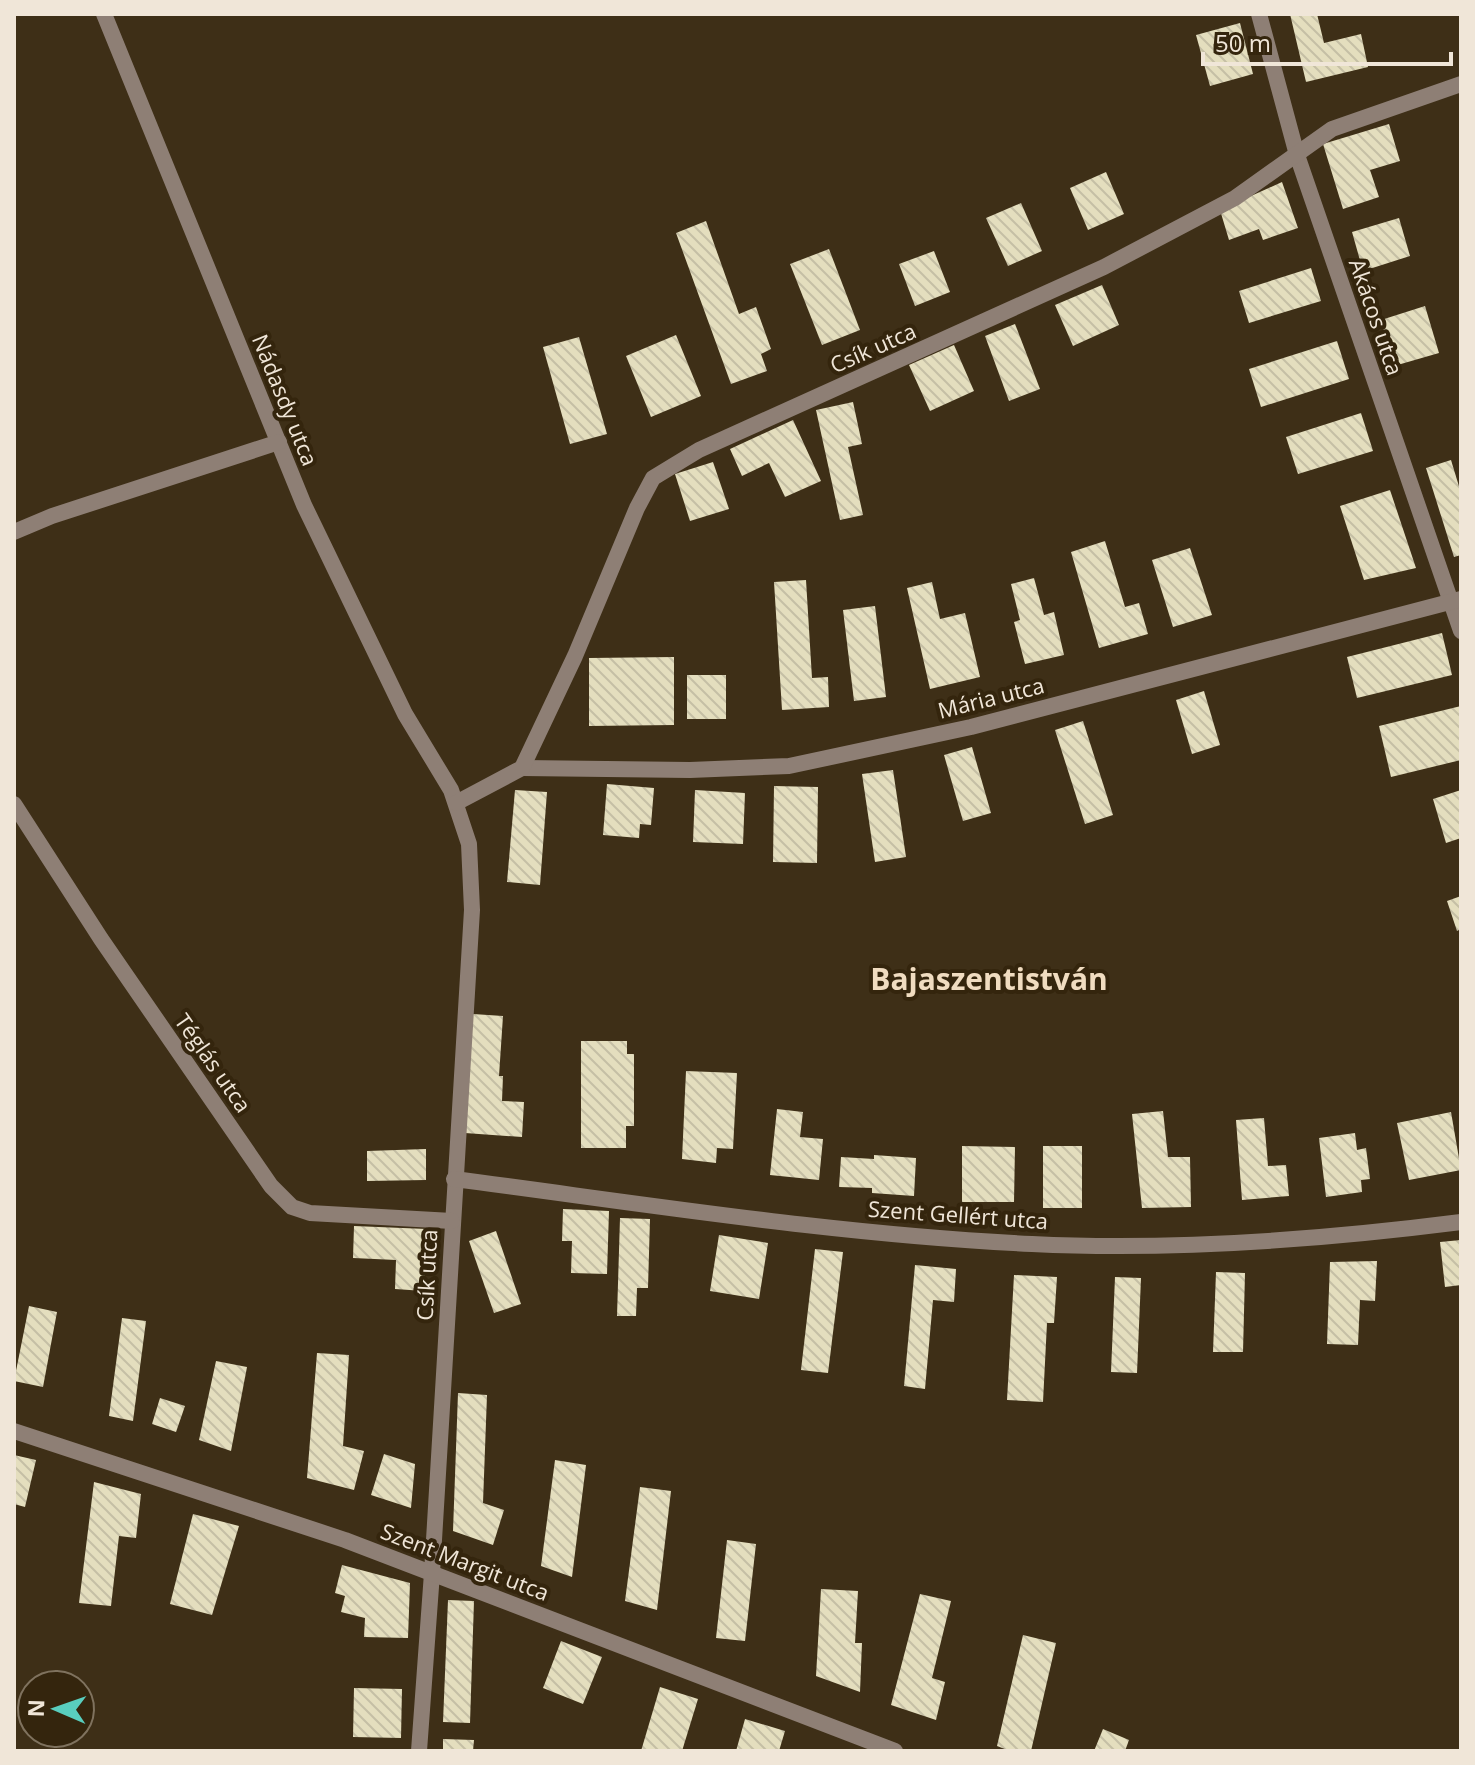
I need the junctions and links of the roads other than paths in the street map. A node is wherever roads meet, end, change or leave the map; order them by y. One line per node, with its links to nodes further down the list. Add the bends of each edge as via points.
1 (104, 14): 5 (street, Nádasdy utca)
2 (1259, 14): 4 (street, Akácos utca)
3 (1461, 84): 4 (street, Csík utca, via 1332,129)
4 (1297, 155): 7 (street, Akácos utca); 9 (street, Csík utca, via 1235,198 1104,267 699,450 653,478)
5 (279, 442): 6 (street); 10 (street, Nádasdy utca, via 405,714)
6 (14, 532)
7 (1456, 601): 8 (street, Akácos utca); 9 (street, Mária utca, via 971,727 789,766)
8 (1461, 631)
9 (522, 768): 10 (street)
10 (454, 797): 12 (street, Csík utca, via 469,844 472,910)
11 (14, 804): 13 (street, Téglás utca, via 271,1186 292,1207 310,1213)
12 (454, 1179): 13 (street, Csík utca); 14 (street, Szent Gellért utca, via 852,1230 1033,1244 1199,1244)
13 (452, 1221): 16 (street, Csík utca)
14 (1461, 1222)
15 (14, 1431): 16 (street, Szent Margit utca)
16 (432, 1573): 17 (street, Csík utca); 18 (street, Szent Margit utca)
17 (419, 1751)
18 (895, 1751)

